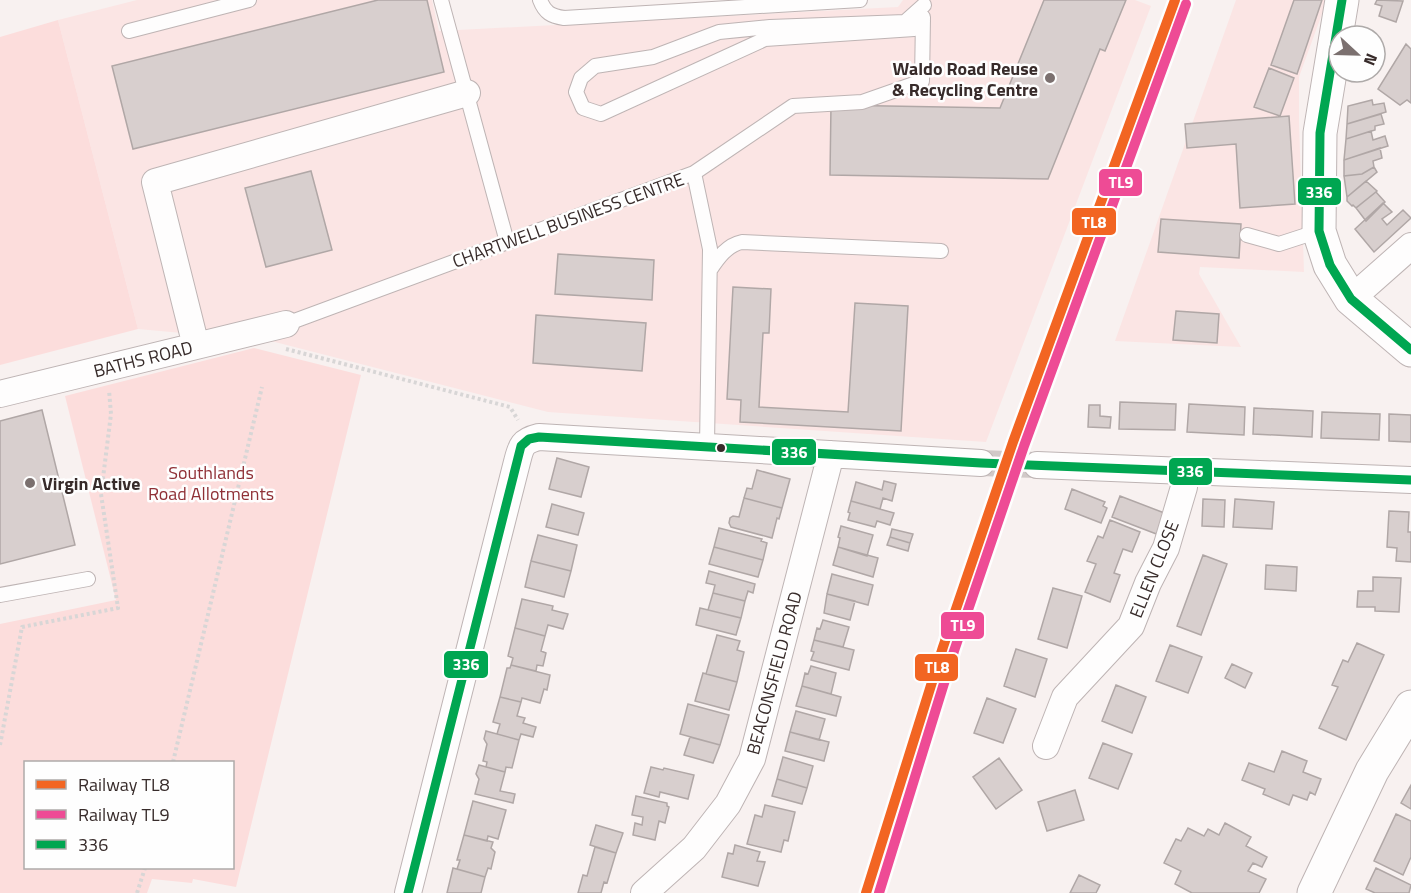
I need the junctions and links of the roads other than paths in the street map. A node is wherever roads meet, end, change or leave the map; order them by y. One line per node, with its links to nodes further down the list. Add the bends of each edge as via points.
1 (249, 0): 8 (lane)
2 (441, 0): 9 (lane)
3 (540, 0): 4 (lane, via 549,14 564,18)
4 (860, 0)
5 (1342, 0): 11 (main road, via 1320,133)
6 (924, 3): 7 (lane); 7 (lane, via 905,22 719,32 653,57 595,66 581,78 576,92 583,108 601,114 765,39 914,29)
7 (923, 21): 10 (lane, via 922,81 862,102 793,106)
8 (129, 31)
9 (467, 93): 13 (lane); 19 (street, via 155,182)
10 (694, 173): 13 (lane, CHARTWELL BUSINESS CENTRE); 16 (lane, CHARTWELL BUSINESS CENTRE, via 710,249)
11 (1319, 231): 12 (lane, via 1279,244); 17 (main road, via 1330,265)
12 (1247, 235)
13 (507, 242): 18 (lane, CHARTWELL BUSINESS CENTRE)
14 (1411, 246): 17 (street)
15 (941, 251): 16 (lane, via 742,242 733,244)
16 (710, 271): 22 (lane, CHARTWELL BUSINESS CENTRE)
17 (1351, 299): 20 (main road)
18 (283, 336): 19 (street, BATHS ROAD)
19 (196, 346): 21 (street, BATHS ROAD)
20 (1411, 350)
21 (0, 394)
22 (707, 446): 23 (street); 32 (street, via 539,437 521,446)
23 (831, 454): 24 (street); 33 (street, BEACONSFIELD ROAD, via 752,759 728,804 694,848)
24 (981, 463)
25 (1037, 465): 26 (street)
26 (1185, 472): 27 (street); 31 (street, ELLEN CLOSE, via 1166,548 1131,626 1065,697)
27 (1411, 480)
28 (88, 579): 29 (lane)
29 (0, 595)
30 (1411, 707): 34 (main road, via 1372,771)
31 (1046, 746)
32 (408, 893)
33 (644, 893)
34 (1314, 893)

